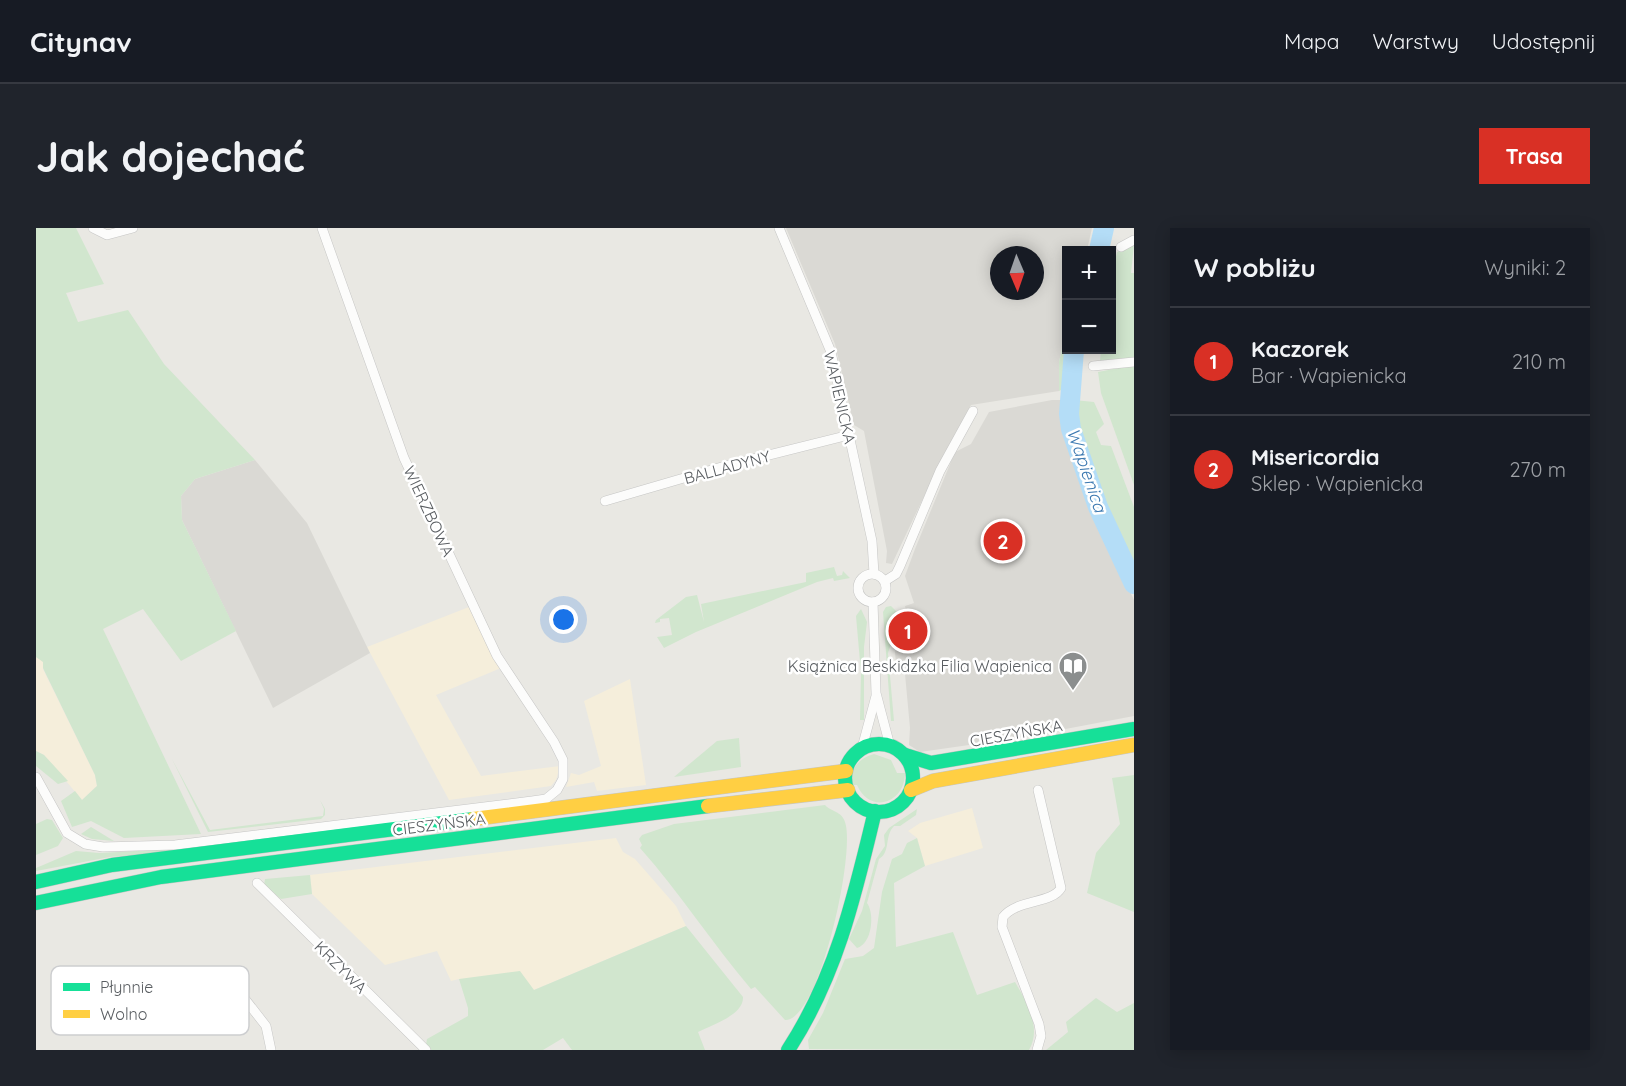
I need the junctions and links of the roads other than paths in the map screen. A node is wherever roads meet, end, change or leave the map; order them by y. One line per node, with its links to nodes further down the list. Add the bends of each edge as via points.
1 (93, 228): 2 (street, via 107,235)
2 (133, 228)
3 (322, 228): 22 (street, WIERZBOWA, via 404,458 497,656 558,751 565,770 563,779 546,799 175,845 103,847 85,844 67,833)
4 (779, 228): 10 (street, WAPIENICKA, via 825,332)
5 (1134, 240): 6 (street)
6 (1121, 247)
7 (1134, 362): 8 (street)
8 (1093, 366)
9 (973, 411): 13 (street, via 940,471 896,574)
10 (849, 435): 11 (street, BALLADYNY); 12 (street, WAPIENICKA, via 872,541)
11 (605, 501)
12 (874, 574): 13 (street); 14 (street, via 861,579 857,589 863,600)
13 (885, 581): 14 (street, via 885,595)
14 (873, 602): 15 (street)
15 (876, 693): 18 (street); 19 (street)
16 (1134, 729): 20 (main road, CIESZYŃSKA, via 930,763)
17 (1134, 745): 24 (main road, CIESZYŃSKA, via 933,781)
18 (890, 746): 19 (main road); 20 (main road)
19 (862, 748): 21 (main road)
20 (905, 755): 24 (main road, via 913,772)
21 (846, 771): 23 (main road); 27 (main road, CIESZYŃSKA, via 112,866)
22 (37, 778)
23 (848, 790): 26 (main road, via 863,808); 29 (main road, CIESZYŃSKA, via 171,876)
24 (911, 790): 26 (main road, via 892,809)
25 (1038, 790): 34 (street, via 1061,888 1051,896 1016,906 1003,917 1002,927 1039,1024)
26 (875, 811): 31 (main road, via 829,974)
27 (36, 882)
28 (257, 883): 33 (street, KRZYWA)
29 (36, 903)
30 (249, 1004): 32 (street, via 266,1026)
31 (792, 1048)
32 (271, 1050)
33 (426, 1050)
34 (1037, 1050)

